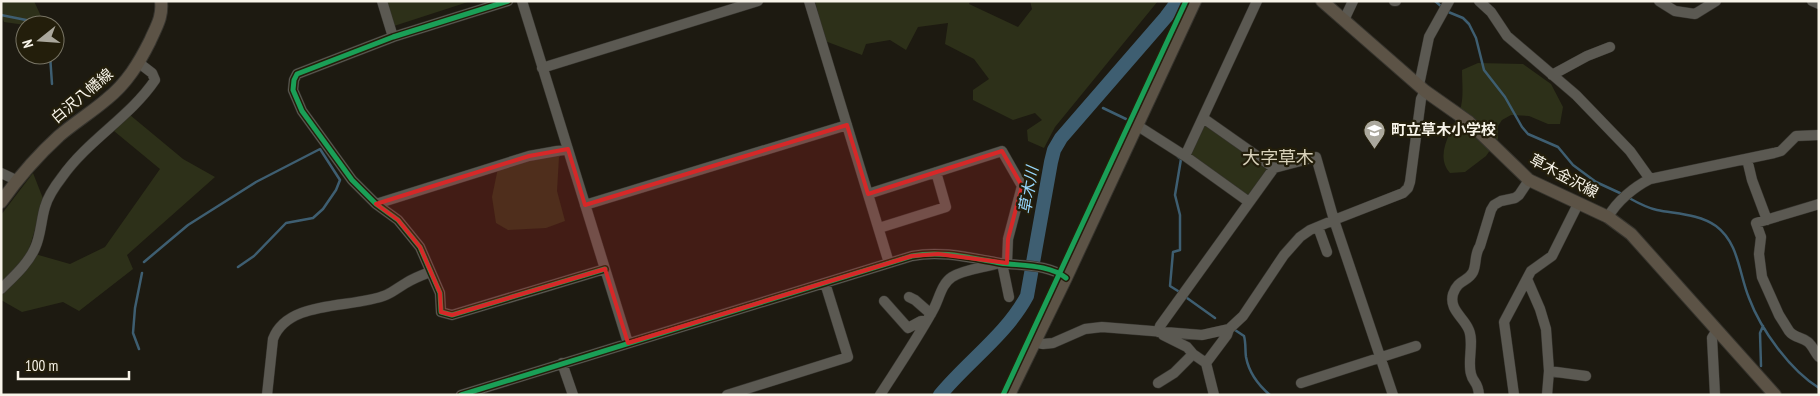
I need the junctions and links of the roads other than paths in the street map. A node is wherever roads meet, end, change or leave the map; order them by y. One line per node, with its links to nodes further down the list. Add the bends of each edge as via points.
1 (160, 1): 20 (main road, 白沢八幡線, via 160,19)
2 (382, 1): 18 (street)
3 (508, 1): 18 (street)
4 (522, 1): 21 (street)
5 (758, 1): 21 (street)
6 (809, 1): 25 (street)
7 (1195, 1): 26 (main road)
8 (1257, 1): 24 (street)
9 (1322, 1): 17 (main road, 草木金沢線)
10 (1353, 1): 17 (street)
11 (1479, 1): 22 (street, via 1507,36)
12 (1659, 1): 13 (street, via 1675,11 1695,14)
13 (1716, 1)
14 (1812, 1): 15 (street)
15 (1819, 4)
16 (1447, 7): 23 (street, via 1429,37)
17 (1344, 20): 23 (main road, 草木金沢線)
18 (393, 37): 40 (street, via 297,74 294,80 293,90 302,110 352,180)
19 (1610, 47): 22 (street)
20 (139, 63): 35 (main road, 白沢八幡線, via 108,98 60,136); 57 (street, via 152,73 155,80 63,175 45,205 34,249)
21 (542, 68): 28 (street)
22 (1552, 75): 34 (street, via 1624,144)
23 (1422, 88): 36 (main road, 草木金沢線, via 1469,122); 45 (street, via 1408,188 1398,196)
24 (1203, 118): 29 (street); 31 (street)
25 (847, 125): 37 (street); 43 (street)
26 (1138, 126): 29 (street); 54 (main road)
27 (1819, 134): 30 (street, via 1796,136 1781,151)
28 (568, 149): 40 (street, via 529,156); 43 (street)
29 (1185, 156): 39 (street)
30 (1747, 159): 34 (street); 46 (street)
31 (1274, 168): 39 (street); 45 (street, via 1316,157)
32 (936, 172): 37 (street); 48 (street, via 946,207); 51 (street, via 1002,151 1022,186)
33 (1, 173): 35 (street)
34 (1650, 179): 44 (street, via 1625,197)
35 (16, 180): 38 (main road, 白沢八幡線)
36 (1529, 180): 41 (main road, 草木金沢線); 85 (street, via 1515,198 1501,201 1491,210 1474,270 1458,284 1453,297 1452,304 1469,330 1471,375 1479,385)
37 (868, 194): 48 (street)
38 (1, 202)
39 (1249, 202): 64 (street, via 1160,326)
40 (376, 204): 53 (street, via 398,220 414,239)
41 (1578, 204): 44 (main road, 草木金沢線); 55 (street, via 1552,256 1531,271)
42 (1819, 204): 46 (street)
43 (584, 205): 52 (street)
44 (1608, 217): 63 (main road, 草木金沢線, via 1631,234)
45 (1334, 220): 47 (street); 70 (street)
46 (1767, 220): 69 (street, via 1756,223 1761,237 1762,278 1789,331 1806,340)
47 (1318, 227): 49 (street); 62 (street, via 1310,230 1284,255 1243,316)
48 (879, 228): 50 (street)
49 (1326, 252)
50 (889, 263): 51 (street, via 926,253); 56 (street)
51 (1003, 263): 54 (street, via 1043,268); 59 (street); 61 (street, via 950,278)
52 (605, 269): 53 (street, via 452,315 441,312 440,293); 66 (street)
53 (430, 272): 77 (street, via 387,295 288,318 276,330 273,339)
54 (1066, 278): 65 (main road)
55 (1527, 279): 73 (street, via 1546,329); 86 (street, via 1504,322)
56 (825, 283): 66 (street); 80 (street, via 848,357)
57 (1, 289)
58 (909, 297): 61 (street)
59 (1009, 297)
60 (884, 301): 61 (street, via 908,328)
61 (928, 317): 81 (street)
62 (1229, 329): 64 (street, via 1202,334); 72 (street)
63 (1717, 330): 88 (street, via 1712,338); 89 (main road, 草木金沢線)
64 (1160, 332): 65 (street, via 1102,327 1053,343); 68 (street, via 1183,344)
65 (1034, 342): 82 (main road)
66 (628, 344): 71 (street)
67 (1416, 346): 70 (street)
68 (1193, 354): 72 (street); 75 (street, via 1174,373)
69 (1819, 357)
70 (1381, 359): 76 (street); 84 (street)
71 (562, 363): 78 (street); 79 (street)
72 (1206, 363): 83 (street)
73 (1549, 371): 74 (street); 87 (street)
74 (1586, 376)
75 (1158, 383)
76 (1301, 383)
77 (267, 395)
78 (461, 395)
79 (573, 395)
80 (727, 395)
81 (880, 395)
82 (1009, 395)
83 (1214, 395)
84 (1393, 395)
85 (1479, 395)
86 (1514, 395)
87 (1546, 395)
88 (1715, 395)
89 (1775, 395)

